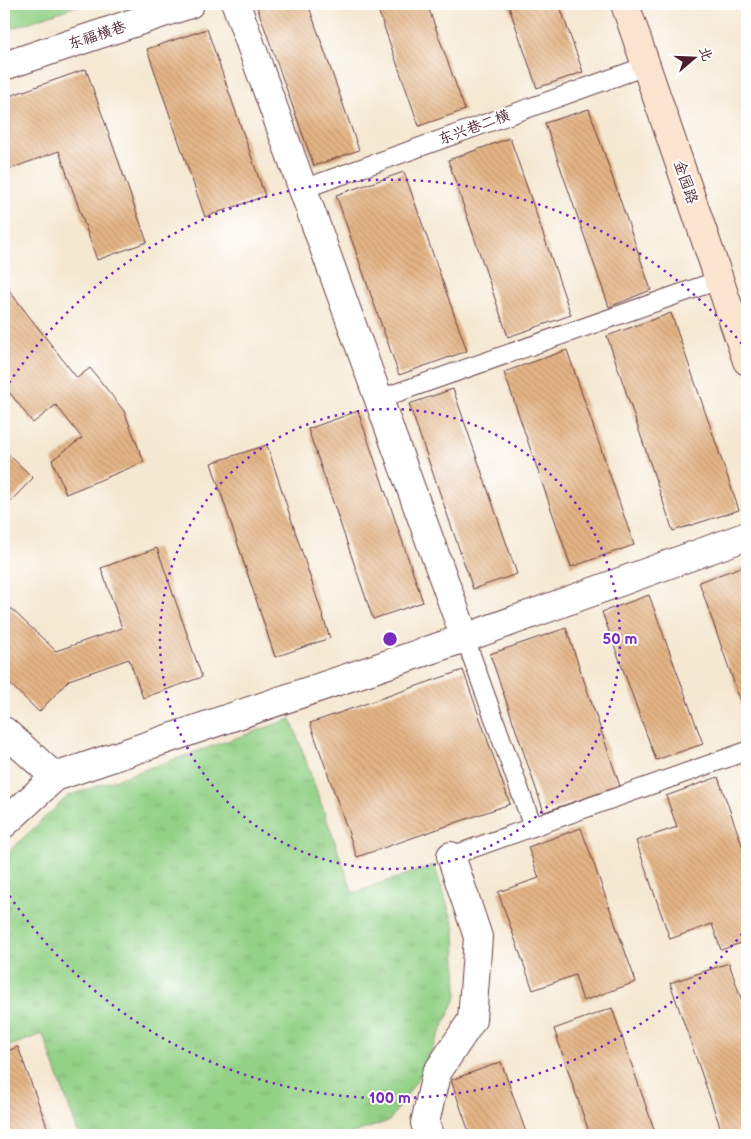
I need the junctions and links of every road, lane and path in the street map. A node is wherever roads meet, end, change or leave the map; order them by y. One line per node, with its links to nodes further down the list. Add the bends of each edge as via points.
1 (190, 4): 4 (street, 东福横巷)
2 (236, 4): 6 (street)
3 (625, 4): 5 (street, 金园路)
4 (4, 66)
5 (646, 66): 6 (lane, 东兴巷二横); 7 (street, 金园路)
6 (303, 188): 9 (street)
7 (719, 280): 8 (street, 金园路); 9 (lane)
8 (747, 361)
9 (379, 399): 11 (street)
10 (747, 536): 11 (street)
11 (465, 638): 14 (street); 16 (lane)
12 (4, 731): 14 (street)
13 (747, 751): 16 (lane)
14 (55, 777): 15 (street)
15 (4, 824)
16 (532, 827): 17 (lane)
17 (451, 856): 18 (street, via 478,937 472,1020 436,1074 425,1123)
18 (429, 1135)

